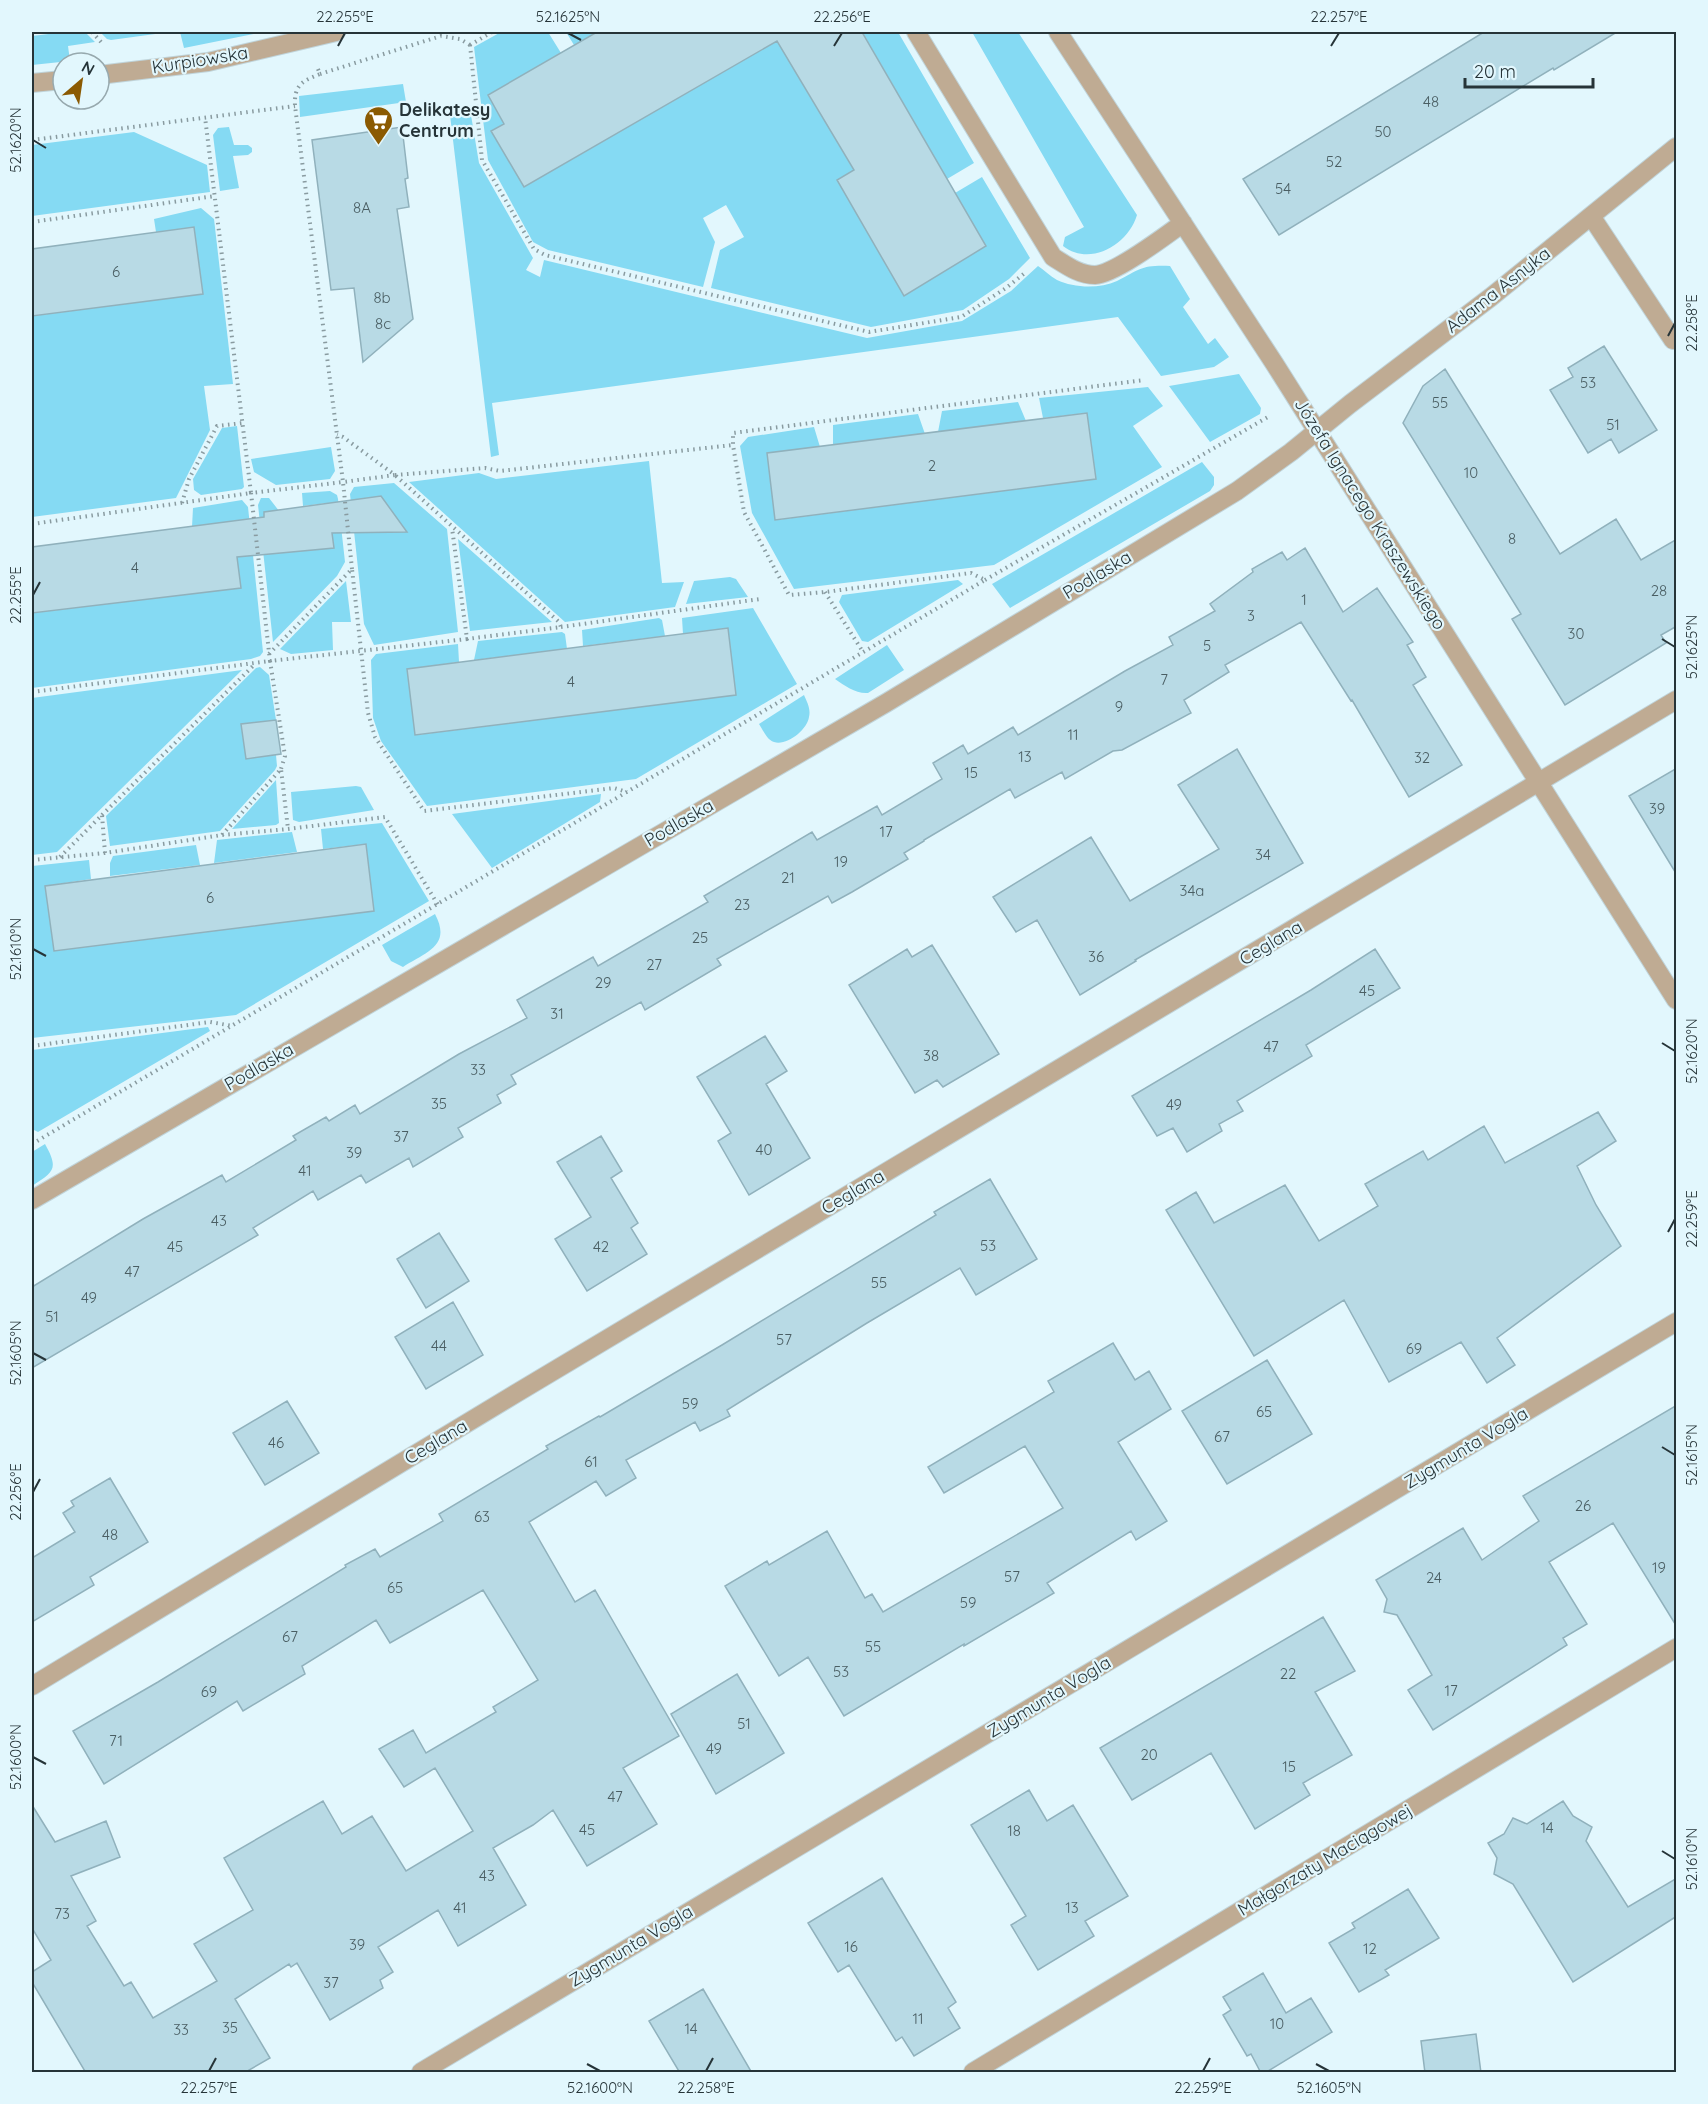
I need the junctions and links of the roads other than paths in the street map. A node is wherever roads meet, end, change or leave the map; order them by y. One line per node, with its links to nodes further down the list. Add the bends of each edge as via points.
1 (336, 32): 4 (street, Kurpiowska, via 207,62)
2 (916, 32): 9 (street, via 1053,257 1075,271 1096,275 1110,271)
3 (1058, 32): 9 (street, Józefa Ignacego Kraszewskiego)
4 (111, 74)
5 (51, 81): 6 (street)
6 (32, 83)
7 (1677, 147): 8 (street, Adama Asnyka)
8 (1591, 216): 10 (street); 11 (street, Adama Asnyka)
9 (1183, 223): 11 (street, Józefa Ignacego Kraszewskiego)
10 (1673, 340)
11 (1317, 430): 13 (street, Józefa Ignacego Kraszewskiego); 15 (street, Podlaska, via 1237,491 886,703)
12 (1677, 700): 13 (street, Ceglana)
13 (1541, 782): 14 (street, Józefa Ignacego Kraszewskiego); 18 (street, Ceglana)
14 (1677, 1000)
15 (32, 1200)
16 (1677, 1322): 19 (street, Zygmunta Vogla)
17 (1677, 1648): 20 (street, Małgorzaty Maciągowej)
18 (32, 1686)
19 (421, 2073)
20 (973, 2073)

